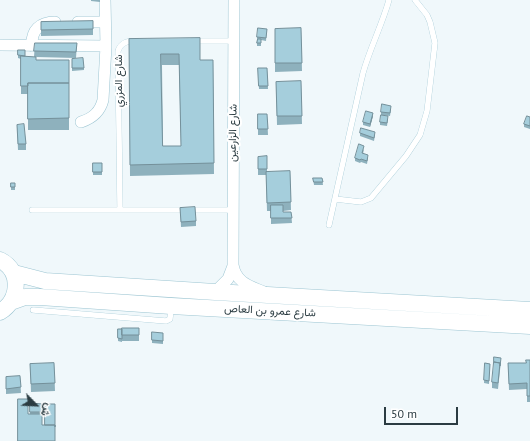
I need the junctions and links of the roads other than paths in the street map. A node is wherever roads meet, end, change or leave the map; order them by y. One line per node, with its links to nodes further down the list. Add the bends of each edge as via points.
1 (105, 0): 5 (street)
2 (234, 0): 8 (street, شارع الزارعين)
3 (389, 0): 13 (lane, via 366,61)
4 (415, 0): 13 (lane, via 427,15 435,43 427,111 420,136 371,198 355,202)
5 (105, 22): 10 (street, via 45,23 32,34); 11 (street)
6 (139, 41): 15 (lane, شارع المزري, via 126,42 118,51)
7 (187, 41): 8 (lane)
8 (235, 41): 16 (street, شارع الزارعين)
9 (0, 45): 10 (street)
10 (32, 46): 11 (street)
11 (106, 46): 12 (street, via 101,108 89,119)
12 (81, 122)
13 (335, 199): 17 (lane)
14 (32, 210): 15 (lane)
15 (120, 210): 16 (lane)
16 (232, 210): 19 (street, شارع الزارعين)
17 (329, 225)
18 (5, 263): 20 (main road, شارع عمرو بن العاص, via 44,281); 23 (main road, via 16,288)
19 (233, 265): 20 (street, شارع الزارعين, via 228,279); 21 (street, شارع الزارعين, via 240,280)
20 (214, 292): 21 (main road, شارع عمرو بن العاص)
21 (270, 294): 25 (main road, شارع عمرو بن العاص)
22 (172, 306): 23 (main road, شارع عمرو بن العاص, via 40,296 25,297); 24 (lane, via 170,319 166,321); 26 (main road, شارع عمرو بن العاص)
23 (3, 309)
24 (33, 310)
25 (530, 310)
26 (530, 326)

